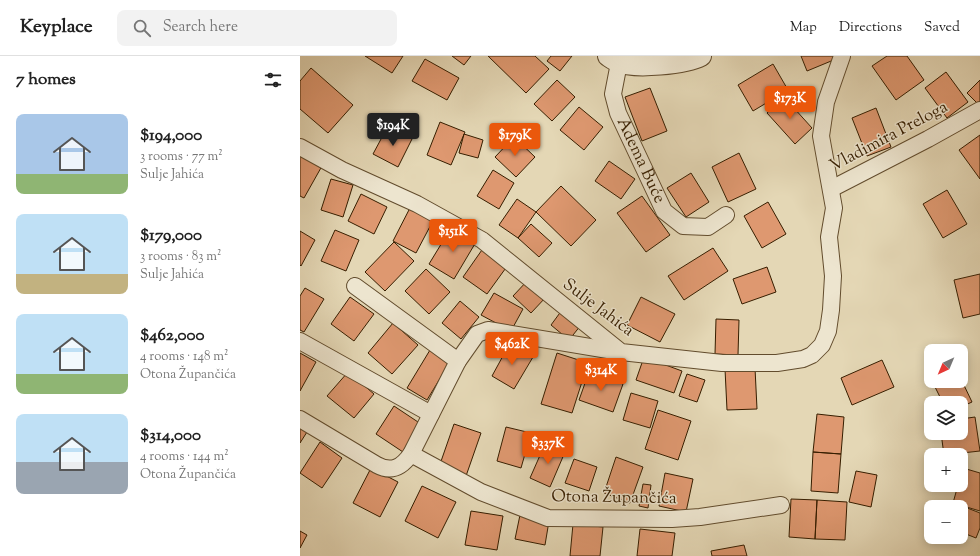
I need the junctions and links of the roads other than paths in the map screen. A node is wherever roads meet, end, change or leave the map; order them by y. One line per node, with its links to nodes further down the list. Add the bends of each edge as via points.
1 (701, 56): 3 (street, Adema Buće, via 693,60 652,65)
2 (842, 56): 6 (street, Vladimira Preloga, via 826,102 821,136 822,152)
3 (614, 60): 7 (street, Adema Buće, via 613,94 618,113 664,211 683,226 708,227)
4 (980, 110): 6 (street, Vladimira Preloga)
5 (300, 147): 10 (street, Sulje Jahića, via 342,170 417,204 482,240)
6 (832, 189): 10 (street, Sulje Jahića, via 834,208 829,237 833,276 831,310 828,331 822,345 812,356 777,363 722,363)
7 (726, 215)
8 (355, 286): 11 (street)
9 (300, 342): 12 (street)
10 (621, 352): 11 (street, via 488,330 477,334)
11 (458, 360): 12 (street)
12 (431, 414): 14 (street)
13 (300, 419): 14 (street, via 384,469 392,470 400,466)
14 (411, 454): 15 (street, Otona Župančića, via 480,492 548,518 672,519)
15 (781, 505)

